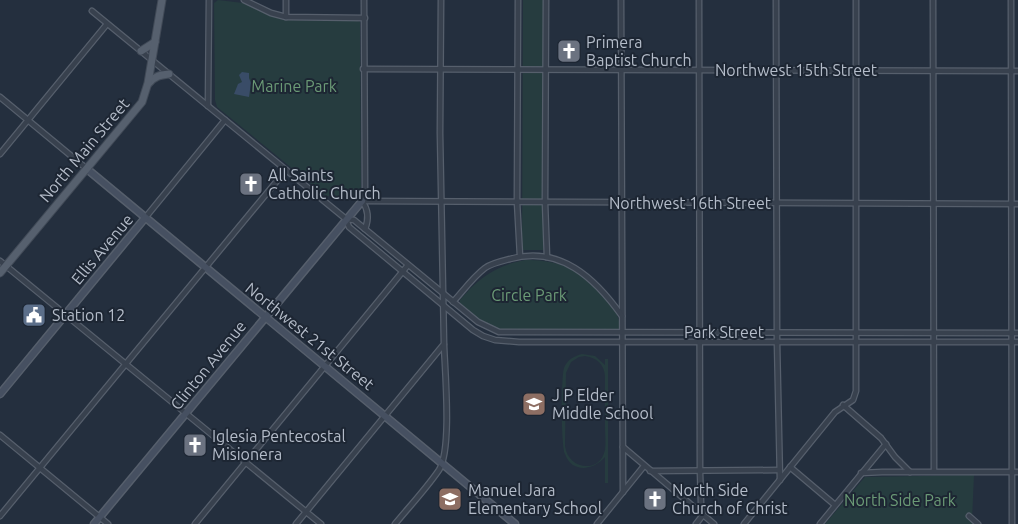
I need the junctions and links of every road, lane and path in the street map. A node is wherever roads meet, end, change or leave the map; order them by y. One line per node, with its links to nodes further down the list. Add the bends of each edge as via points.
1 (162, 0): 21 (main road, North Main Street)
2 (209, 0): 38 (street)
3 (244, 0): 18 (street)
4 (286, 0): 18 (street)
5 (364, 0): 19 (street)
6 (441, 0): 25 (street)
7 (518, 0): 26 (street)
8 (546, 0): 27 (street)
9 (621, 0): 28 (street)
10 (699, 0): 29 (street)
11 (776, 0): 30 (street)
12 (856, 0): 31 (street)
13 (933, 0): 32 (street)
14 (1011, 0): 16 (street)
15 (92, 11): 20 (street)
16 (1011, 12): 17 (street); 33 (street)
17 (1018, 12)
18 (286, 17): 19 (street)
19 (365, 18): 24 (street)
20 (107, 24): 22 (street); 40 (street)
21 (155, 42): 22 (main road); 23 (main road, North Main Street)
22 (141, 51): 23 (street)
23 (153, 61): 35 (street); 36 (main road, North Main Street)
24 (364, 69): 25 (street, Northwest 15th Street); 44 (street)
25 (440, 69): 26 (street, Northwest 15th Street); 45 (street)
26 (518, 70): 27 (street, Northwest 15th Street); 46 (street)
27 (546, 70): 28 (street, Northwest 15th Street); 47 (street)
28 (621, 70): 29 (street, Northwest 15th Street); 48 (street)
29 (699, 70): 30 (street, Northwest 15th Street); 50 (street)
30 (776, 70): 31 (street, Northwest 15th Street); 49 (street)
31 (855, 70): 32 (street, Northwest 15th Street); 51 (street)
32 (933, 70): 33 (street, Northwest 15th Street); 52 (street)
33 (1011, 70): 34 (street, Northwest 15th Street); 53 (street)
34 (1018, 70)
35 (169, 74): 36 (main road, via 161,74); 38 (street)
36 (148, 83): 42 (main road, North Main Street, via 142,102)
37 (0, 97): 40 (street)
38 (208, 106): 39 (street)
39 (226, 120): 43 (street); 55 (street, Ellis Avenue)
40 (28, 121): 41 (street); 42 (street)
41 (0, 154)
42 (87, 169): 55 (street, Northwest 21st Street); 60 (main road, North Main Street)
43 (286, 170): 56 (street); 62 (street)
44 (362, 200): 45 (street, Northwest 16th Street); 56 (street, Clinton Avenue); 57 (street, via 367,209)
45 (442, 202): 46 (street, Northwest 16th Street); 65 (street)
46 (517, 202): 47 (street, Northwest 16th Street); 58 (street)
47 (545, 202): 48 (street, Northwest 16th Street); 59 (street)
48 (623, 203): 50 (street, Northwest 16th Street); 69 (street)
49 (777, 203): 50 (street, Northwest 16th Street); 51 (street, Northwest 16th Street); 72 (street)
50 (699, 204): 71 (street)
51 (856, 204): 52 (street, Northwest 16th Street); 73 (street)
52 (933, 204): 53 (street, Northwest 16th Street); 74 (street)
53 (1011, 204): 54 (street, Northwest 16th Street); 76 (street)
54 (1018, 204)
55 (146, 218): 62 (street, Northwest 21st Street); 68 (street, Ellis Avenue)
56 (346, 219): 57 (street, Park Street, via 354,220); 63 (street, Park Street, via 349,227); 70 (street, Clinton Avenue)
57 (365, 229): 61 (street, Park Street)
58 (520, 256): 59 (street); 66 (street, via 486,268)
59 (547, 257): 69 (street, via 565,263 591,279)
60 (3, 263): 64 (main road, North Main Street); 68 (street)
61 (408, 265): 63 (street); 65 (street, Park Street)
62 (205, 268): 70 (street, Northwest 21st Street); 86 (street)
63 (403, 272): 67 (street, Park Street); 87 (street)
64 (0, 273)
65 (443, 293): 66 (street, Park Street); 67 (street)
66 (453, 302): 75 (street, Park Street, via 478,322 499,332)
67 (444, 306): 78 (street, Park Street, via 474,330 495,340); 85 (street)
68 (66, 314): 86 (street); 88 (street, Ellis Avenue)
69 (623, 316): 75 (street)
70 (265, 317): 87 (street, Northwest 21st Street); 90 (street, Clinton Avenue)
71 (700, 331): 72 (street, Park Street); 75 (street, Park Street); 79 (street)
72 (777, 332): 73 (street, Park Street); 80 (street)
73 (856, 332): 74 (street, Park Street); 81 (street)
74 (933, 332): 76 (street, Park Street); 82 (street)
75 (623, 333): 78 (street)
76 (1012, 333): 77 (street, Park Street); 83 (street)
77 (1018, 333)
78 (623, 342): 79 (street, Park Street); 94 (street)
79 (700, 342): 80 (street, Park Street); 103 (street)
80 (777, 342): 81 (street, Park Street); 100 (street)
81 (856, 342): 82 (street, Park Street); 89 (street, via 856,391 853,400)
82 (933, 342): 83 (street, Park Street); 101 (street)
83 (1012, 342): 84 (street, Park Street); 105 (street)
84 (1018, 342)
85 (444, 344): 91 (street); 96 (street, via 446,448)
86 (127, 364): 90 (street); 98 (street)
87 (325, 366): 91 (street, Northwest 21st Street); 95 (street)
88 (0, 394)
89 (843, 405): 93 (street); 99 (street)
90 (186, 414): 95 (street); 115 (street, Clinton Avenue)
91 (385, 416): 96 (street, Northwest 21st Street); 111 (street)
92 (0, 435): 98 (street)
93 (886, 444): 104 (street); 107 (street)
94 (623, 447): 97 (street); 109 (street)
95 (246, 462): 111 (street); 118 (street)
96 (442, 464): 121 (street); 122 (street, Northwest 21st Street)
97 (644, 466): 102 (street); 109 (street)
98 (40, 468): 113 (street); 115 (street)
99 (790, 468): 108 (street); 110 (street)
100 (779, 470): 103 (street); 108 (street)
101 (934, 471): 104 (street); 105 (street)
102 (650, 472): 103 (street); 112 (street)
103 (700, 472): 112 (street)
104 (910, 472): 107 (street)
105 (1012, 472): 106 (street); 129 (street)
106 (1018, 472)
107 (861, 474): 110 (street)
108 (780, 480): 126 (street)
109 (623, 492): 123 (street)
110 (835, 505): 127 (street)
111 (306, 511): 119 (street); 120 (street)
112 (703, 515): 124 (street); 125 (street)
113 (0, 516)
114 (969, 516): 128 (street)
115 (100, 517): 116 (street, Clinton Avenue); 117 (street)
116 (94, 524)
117 (108, 524)
118 (195, 524)
119 (296, 524)
120 (322, 524)
121 (395, 524)
122 (515, 524)
123 (597, 524)
124 (696, 524)
125 (714, 524)
126 (744, 524)
127 (820, 524)
128 (978, 524)
129 (1012, 524)

